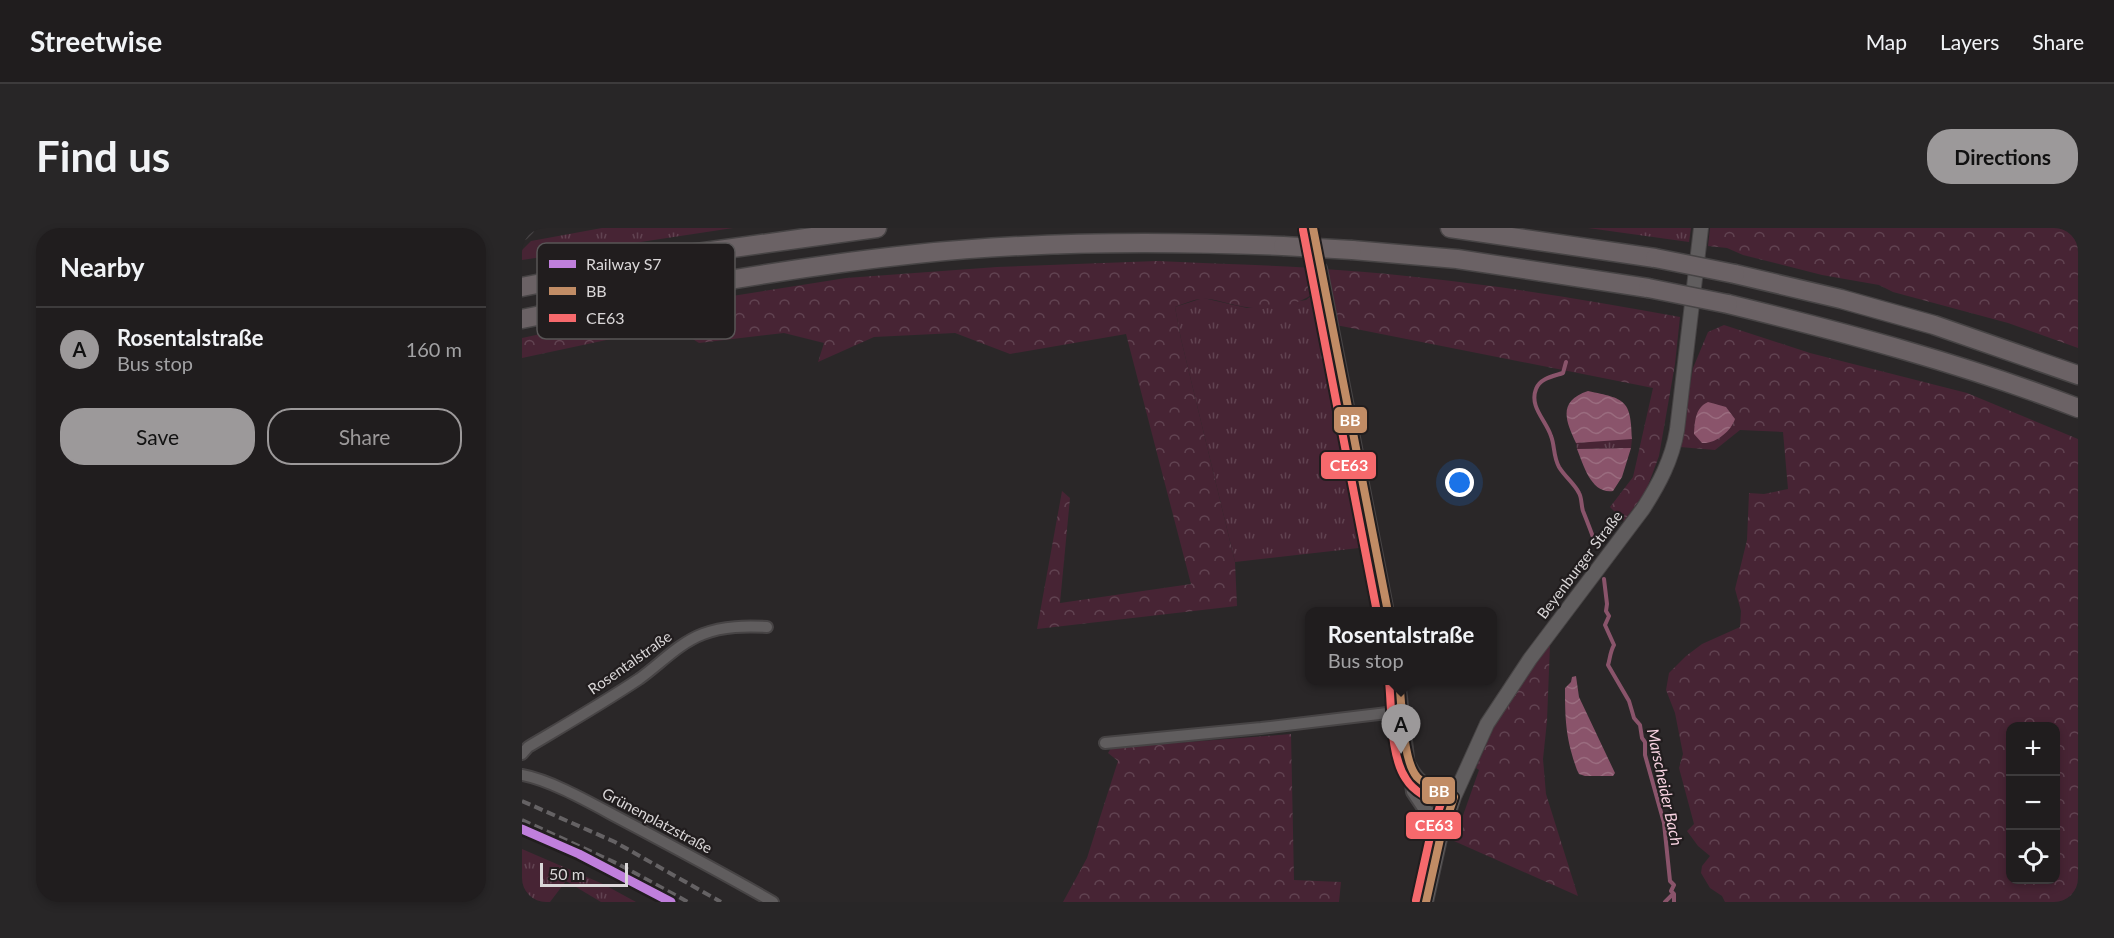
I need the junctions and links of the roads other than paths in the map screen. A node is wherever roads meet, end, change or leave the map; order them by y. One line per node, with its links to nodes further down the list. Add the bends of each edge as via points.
1 (528, 228): 5 (street)
2 (877, 228): 6 (highway)
3 (1450, 228): 13 (highway, bridge, via 1655,258 1735,274 1934,325)
4 (1701, 228): 23 (main road, Beyenburger Straße, via 1677,430 1664,474 1501,702)
5 (522, 234)
6 (735, 248)
7 (1321, 268): 15 (street)
8 (735, 278): 14 (highway, bridge, via 918,254 1112,243 1283,246 1457,259 1728,304 1924,355)
9 (537, 284): 10 (highway)
10 (522, 287)
11 (537, 316): 12 (highway, bridge)
12 (522, 319)
13 (2078, 375)
14 (2078, 408)
15 (1387, 607)
16 (767, 627): 20 (street, Rosentalstraße, via 739,626 704,634 686,643 615,695)
17 (1401, 685): 18 (street)
18 (1404, 711): 19 (street); 21 (street)
19 (1105, 743)
20 (522, 754)
21 (1408, 760): 23 (street, via 1414,775 1432,789); 24 (street, via 1416,801)
22 (522, 775): 25 (street, Grünenplatzstraße, via 587,801)
23 (1454, 798): 24 (main road, Beyenburger Straße)
24 (1446, 821): 26 (main road, Beyenburger Straße)
25 (773, 902)
26 (1426, 902)

